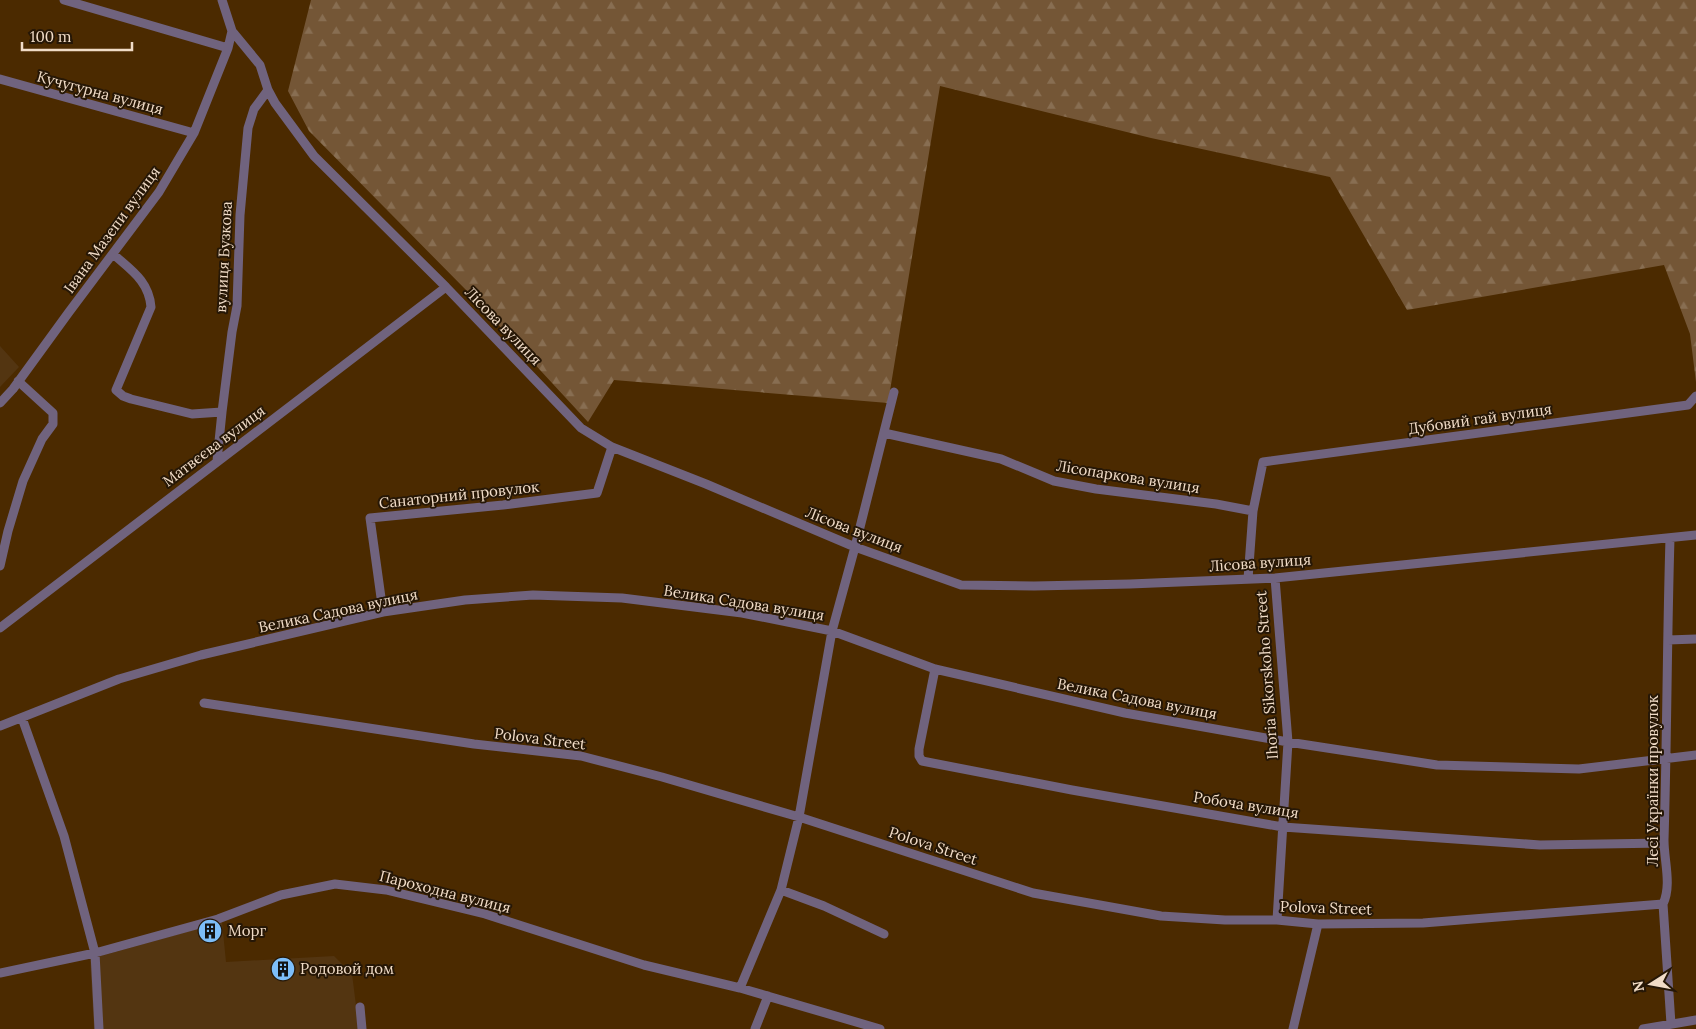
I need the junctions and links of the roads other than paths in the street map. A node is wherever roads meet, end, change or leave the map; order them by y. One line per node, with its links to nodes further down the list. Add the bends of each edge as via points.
1 (64, 0): 4 (street)
2 (222, 0): 3 (street, Лісова вулиця)
3 (232, 31): 4 (street, Івана Мазепи вулиця); 6 (street, Лісова вулиця, via 260,64)
4 (228, 48): 7 (street, Івана Мазепи вулиця)
5 (0, 79): 7 (street, Кучугурна вулиця)
6 (268, 90): 9 (street, Лісова вулиця, via 314,156); 14 (street, вулиця Бузкова, via 254,109 248,128 240,215 238,306)
7 (194, 133): 8 (street, Івана Мазепи вулиця, via 159,192)
8 (112, 254): 10 (street, Івана Мазепи вулиця); 14 (street, via 139,277 150,297 150,307 116,390 130,399 192,414)
9 (446, 287): 16 (street, Лісова вулиця, via 581,428); 17 (street, Матвєєва вулиця)
10 (18, 381): 13 (street, Івана Мазепи вулиця); 22 (street, via 53,413 53,424 42,439 23,482)
11 (894, 392): 15 (street)
12 (1696, 396): 18 (street, Дубовий гай вулиця, via 1688,405 1263,462)
13 (0, 403)
14 (222, 412): 17 (street, вулиця Бузкова)
15 (884, 433): 18 (street, Лісопаркова вулиця, via 1001,459 1054,481); 21 (street)
16 (612, 447): 21 (street, Лісова вулиця); 25 (street, Санаторний провулок, via 597,493 370,518)
17 (217, 461): 26 (street, Матвєєва вулиця)
18 (1253, 511): 24 (street)
19 (1696, 535): 20 (street, Лісова вулиця)
20 (1670, 538): 23 (street, Лісова вулиця); 29 (street, Лесі Українки провулок)
21 (855, 547): 24 (street, Лісова вулиця, via 961,585 1043,586); 27 (street)
22 (0, 566)
23 (1275, 578): 24 (street, Лісова вулиця); 34 (street, Ihoria Sikorskoho Street)
24 (1248, 579)
25 (383, 612): 27 (street, Велика Садова вулиця, via 465,600 533,595 622,598 742,613); 32 (street, Велика Садова вулиця, via 156,668 119,679)
26 (0, 628)
27 (832, 631): 30 (street, Велика Садова вулиця); 37 (street)
28 (1696, 638): 29 (street)
29 (1668, 640): 36 (street, Лесі Українки провулок)
30 (935, 669): 34 (street, Велика Садова вулиця, via 1125,713); 38 (street, Робоча вулиця, via 919,749 922,761)
31 (204, 703): 37 (street, Polova Street, via 474,744 582,756)
32 (22, 718): 33 (street, Велика Садова вулиця); 45 (street, via 64,836)
33 (0, 726)
34 (1288, 742): 36 (street, Велика Садова вулиця, via 1437,765 1579,769); 38 (street, Ihoria Sikorskoho Street)
35 (1696, 755): 36 (street, Велика Садова вулиця)
36 (1666, 759): 39 (street, Лесі Українки провулок)
37 (799, 817): 40 (street); 42 (street, Polova Street, via 1033,893 1161,916)
38 (1283, 827): 39 (street, Робоча вулиця, via 1540,845); 42 (street, Ihoria Sikorskoho Street)
39 (1664, 843): 41 (street, Лесі Українки провулок, via 1668,894)
40 (781, 890): 44 (street); 47 (street)
41 (1663, 904): 43 (street, Polova Street, via 1423,923); 51 (street, Лесі Українки провулок)
42 (1277, 920): 43 (street, Polova Street)
43 (1318, 924): 56 (street)
44 (884, 934)
45 (95, 953): 46 (street, Пароходна вулиця); 47 (street, Пароходна вулиця, via 218,919 281,895 335,884 386,890 485,914 644,965); 52 (street)
46 (0, 973)
47 (740, 988): 48 (street, Пароходна вулиця)
48 (768, 996): 54 (street); 55 (street, Пароходна вулиця)
49 (360, 1008): 53 (street)
50 (1696, 1020): 51 (street)
51 (1671, 1024): 57 (street)
52 (98, 1029)
53 (362, 1029)
54 (755, 1029)
55 (880, 1029)
56 (1293, 1029)
57 (1643, 1029)

